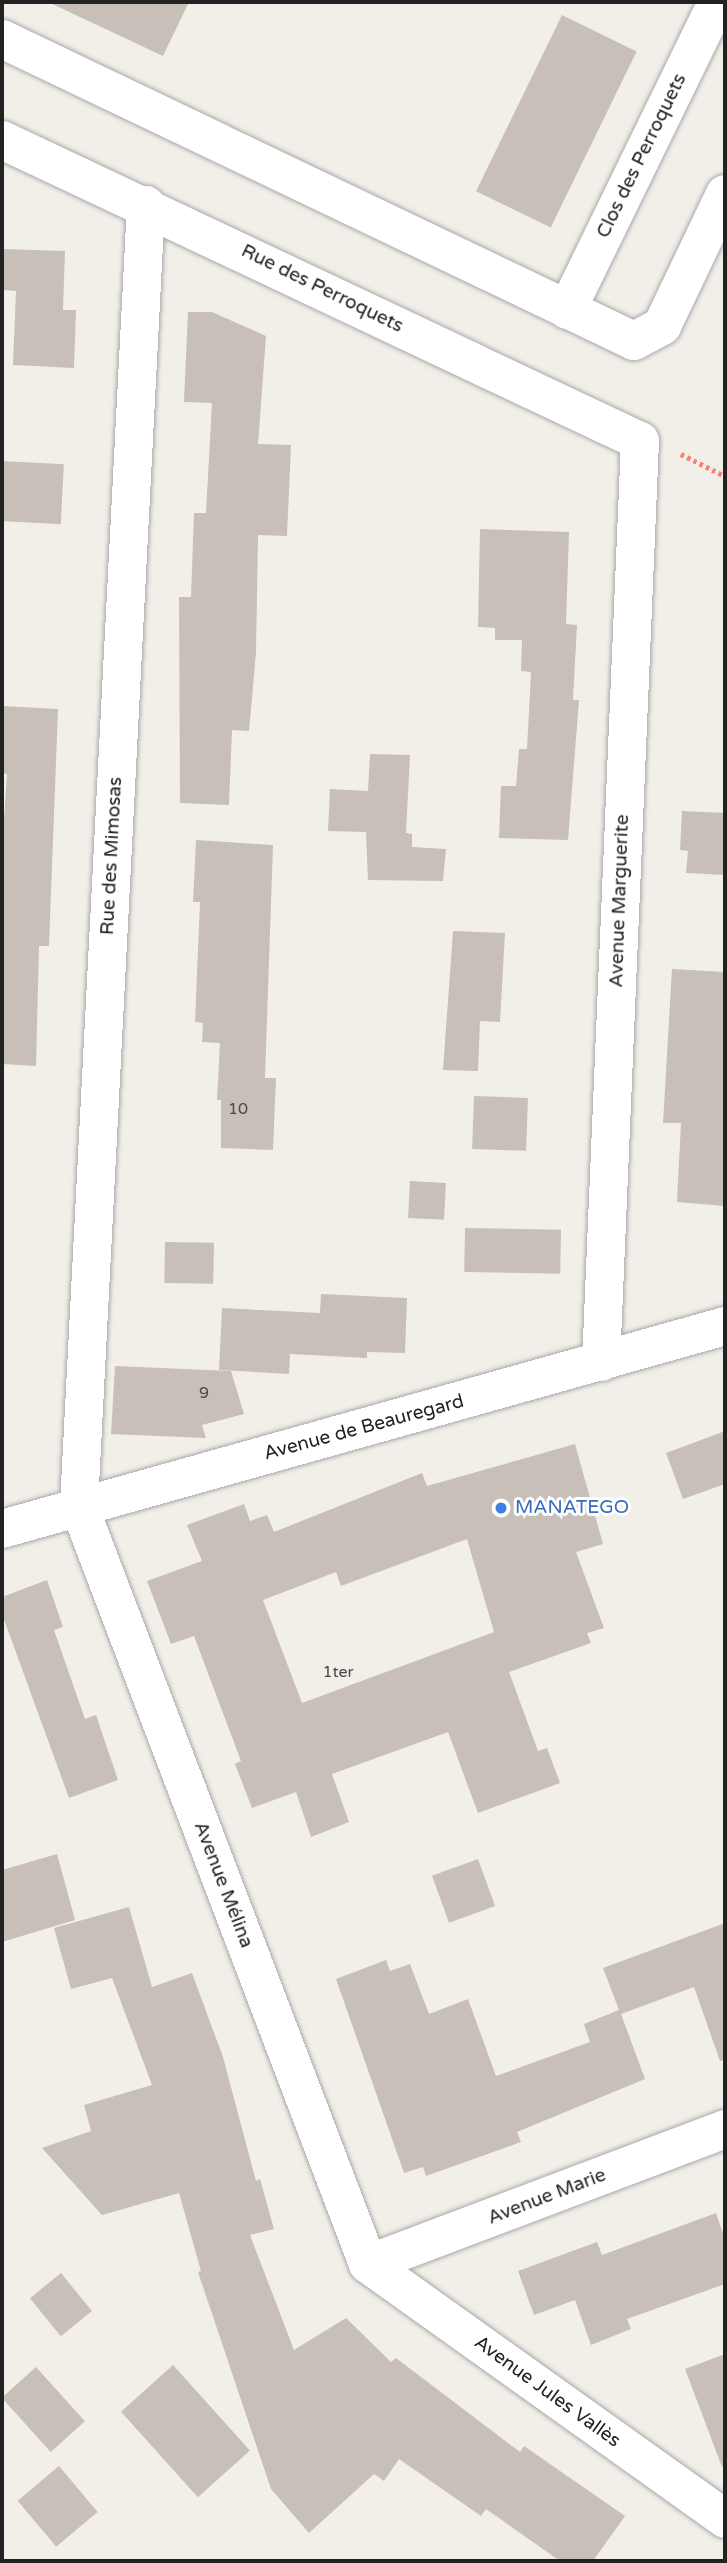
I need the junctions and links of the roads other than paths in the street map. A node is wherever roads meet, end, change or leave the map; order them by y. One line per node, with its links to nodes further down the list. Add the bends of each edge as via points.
1 (717, 2): 6 (street, Clos des Perroquets)
2 (2, 39): 6 (street)
3 (2, 140): 5 (street, Rue des Perroquets)
4 (725, 194): 6 (street, via 662,326 634,341)
5 (146, 205): 7 (street, Rue des Perroquets); 10 (street, Rue des Mimosas)
6 (567, 310)
7 (640, 441): 9 (street, Avenue Marguerite)
8 (725, 1326): 9 (street, Avenue de Beauregard)
9 (601, 1362): 10 (street, Avenue de Beauregard)
10 (79, 1506): 11 (street, Avenue de Beauregard); 13 (street, Avenue Mélina)
11 (2, 1529)
12 (725, 2129): 13 (street, Avenue Marie)
13 (368, 2264): 14 (street, Avenue Jules Vallès)
14 (725, 2519)

